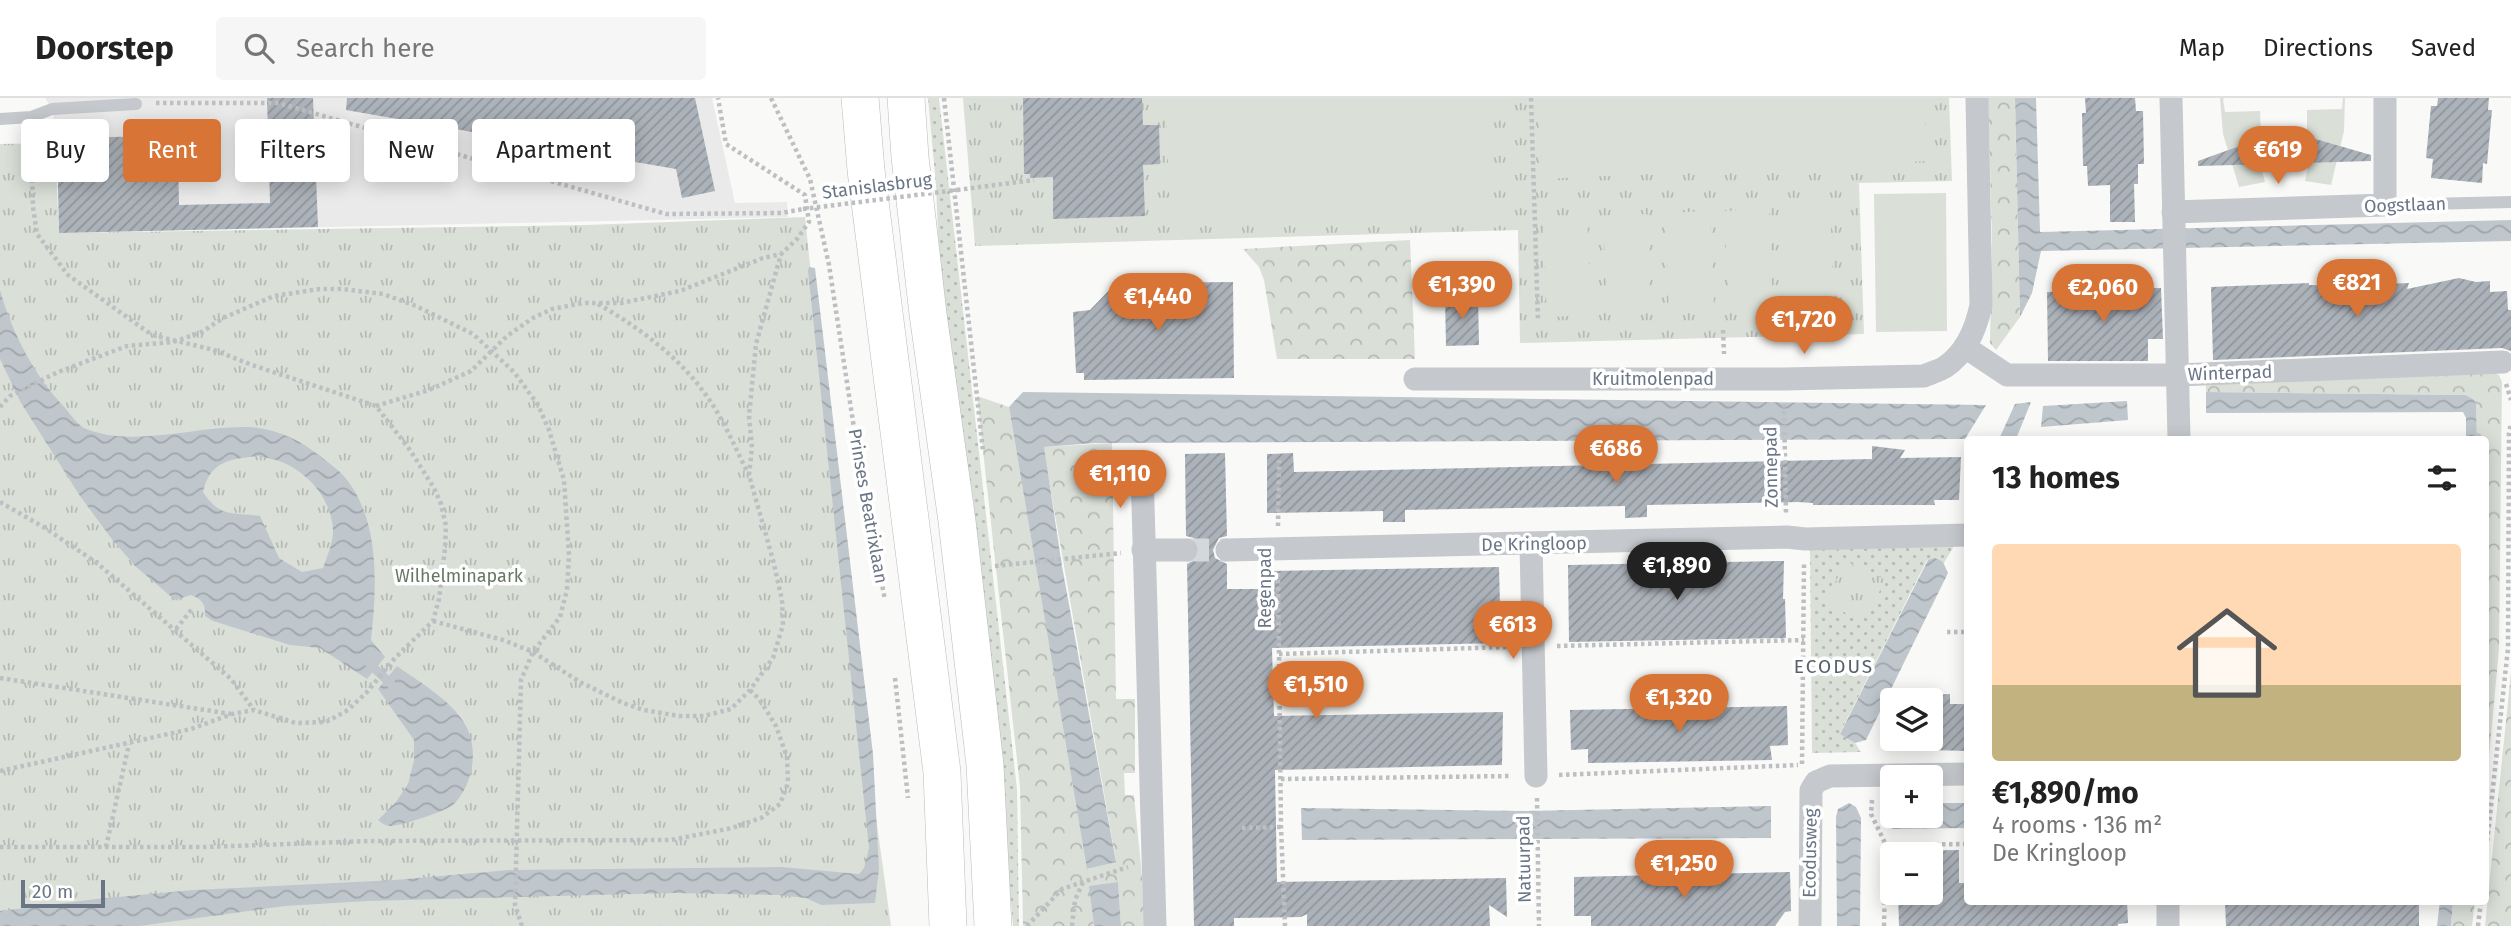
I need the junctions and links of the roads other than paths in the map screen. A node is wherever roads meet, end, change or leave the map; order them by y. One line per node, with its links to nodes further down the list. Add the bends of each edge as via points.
1 (833, 98): 9 (main road)
2 (860, 98): 9 (main road, Prinses Beatrixlaan)
3 (906, 98): 28 (main road, via 928,314 985,765)
4 (1977, 98): 13 (street, Kruitmolenpad, via 1981,306)
5 (2171, 98): 12 (street)
6 (2385, 98): 11 (street)
7 (136, 104): 8 (lane, via 52,108 31,117)
8 (0, 119)
9 (866, 170): 27 (main road, Prinses Beatrixlaan, via 942,772)
10 (2511, 202): 11 (lane, Oogstlaan)
11 (2385, 205): 12 (street, Oogstlaan)
12 (2173, 218): 15 (street)
13 (1965, 347): 15 (street, Winterpad, via 2007,375); 16 (street, Kruitmolenpad, via 1945,368 1924,376)
14 (2503, 362): 15 (street, Winterpad)
15 (2178, 374): 17 (street)
16 (1415, 379)
17 (2179, 436)
18 (1142, 470): 21 (street)
19 (1964, 535): 20 (street, De Kringloop)
20 (1531, 544): 23 (street, De Kringloop); 25 (street)
21 (1143, 550): 22 (street); 29 (street)
22 (1186, 550)
23 (1227, 550)
24 (1964, 775): 30 (street, Ecodusweg, via 1809,773)
25 (1537, 784)
26 (2168, 905): 31 (street)
27 (948, 926)
28 (993, 926)
29 (1155, 926)
30 (1810, 926)
31 (2168, 926)

